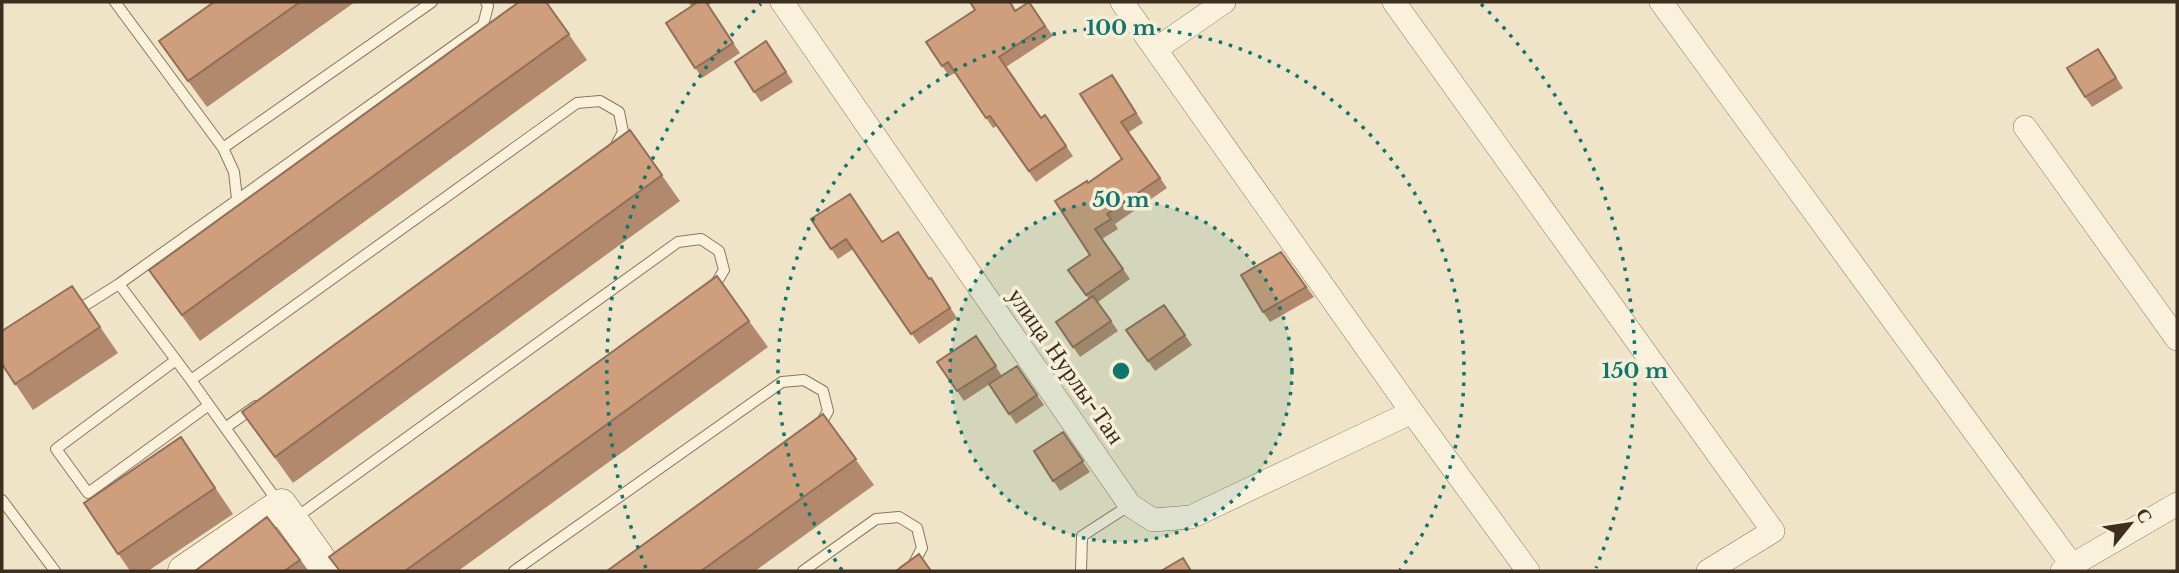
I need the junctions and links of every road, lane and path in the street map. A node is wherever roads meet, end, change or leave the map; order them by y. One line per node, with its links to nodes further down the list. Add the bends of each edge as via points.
1 (116, 2): 10 (lane)
2 (432, 2): 13 (lane)
3 (486, 2): 15 (lane, via 484,24)
4 (782, 2): 29 (street, улица Нурлы-Тан)
5 (1122, 2): 11 (street)
6 (1224, 2): 11 (street)
7 (1394, 2): 40 (street, via 1773,531)
8 (1661, 2): 32 (street)
9 (162, 42): 10 (lane)
10 (151, 50): 13 (lane)
11 (1156, 50): 24 (street)
12 (2025, 127): 19 (street)
13 (223, 148): 15 (lane)
14 (603, 158): 21 (lane, via 623,132 619,112 600,101 577,103)
15 (237, 200): 16 (lane)
16 (119, 284): 18 (lane); 20 (lane)
17 (704, 296): 30 (lane, via 715,288 724,270 719,251 701,239 678,242)
18 (72, 314)
19 (2177, 339)
20 (176, 360): 21 (lane); 23 (lane, via 56,449 88,493)
21 (191, 380): 23 (lane)
22 (270, 396): 25 (lane)
23 (209, 405): 25 (lane)
24 (1412, 412): 29 (street, via 1191,517 1153,520); 39 (street)
25 (225, 428): 30 (lane)
26 (807, 436): 35 (lane, via 828,411 823,391 804,380 782,382)
27 (2, 500): 33 (lane)
28 (2177, 504): 32 (street)
29 (1130, 505): 38 (lane, via 1082,536)
30 (286, 513): 31 (street); 34 (street)
31 (329, 565)
32 (2067, 568)
33 (55, 571)
34 (184, 571)
35 (514, 571)
36 (803, 571): 37 (lane, via 876,519 899,517 917,528 922,548)
37 (904, 571)
38 (1081, 571)
39 (1528, 571)
40 (1708, 571)

